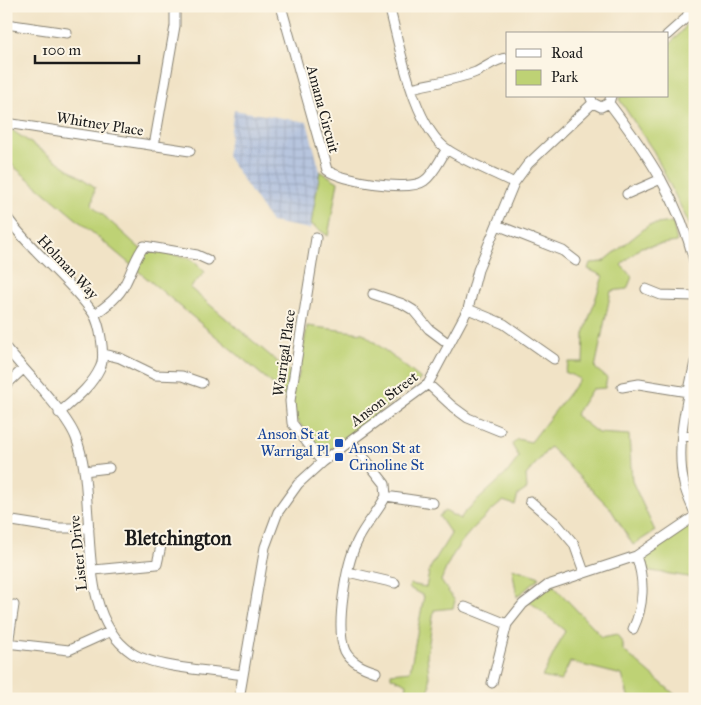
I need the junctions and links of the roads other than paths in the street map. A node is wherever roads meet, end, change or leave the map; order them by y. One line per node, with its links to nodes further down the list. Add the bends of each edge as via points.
1 (175, 6): 13 (street, via 175,26)
2 (281, 6): 14 (street, Amana Circuit, via 327,170 338,177 410,186 425,180)
3 (389, 6): 9 (street)
4 (693, 6): 7 (street, via 685,19)
5 (6, 24): 6 (street)
6 (67, 33)
7 (668, 34)
8 (506, 58): 9 (street, via 476,72)
9 (411, 88): 14 (street, via 425,123)
10 (591, 100): 11 (street, via 601,107); 17 (street, Anson Street, via 528,164)
11 (610, 100): 16 (street)
12 (6, 123): 13 (street, Whitney Place)
13 (154, 146): 15 (street, Whitney Place)
14 (447, 149): 17 (street)
15 (190, 151)
16 (661, 179): 18 (street); 24 (street, via 685,228)
17 (514, 183): 20 (street, Anson Street)
18 (627, 194)
19 (6, 216): 29 (street, Holman Way, via 20,237)
20 (497, 226): 23 (street, via 563,251); 28 (street, Anson Street, via 478,270)
21 (316, 238): 46 (street, Warrigal Place, via 290,401 292,423)
22 (208, 260): 29 (street, via 197,255 144,246 117,297)
23 (576, 261)
24 (695, 265)
25 (646, 289): 27 (street, via 661,295)
26 (373, 294): 30 (street, via 413,310 429,329)
27 (695, 296)
28 (468, 308): 30 (street, Anson Street); 33 (street, via 504,324)
29 (94, 315): 32 (street, Holman Way)
30 (449, 344): 37 (street, Anson Street)
31 (6, 348): 35 (street, Lister Drive)
32 (104, 354): 36 (street, via 155,375 182,376); 41 (street, via 101,367 85,390)
33 (554, 359)
34 (695, 362): 40 (street)
35 (23, 369): 38 (street); 41 (street, Lister Drive)
36 (202, 383)
37 (428, 384): 42 (street, via 468,418); 45 (street, Anson Street)
38 (6, 385)
39 (622, 387): 40 (street, via 639,384)
40 (688, 392): 43 (street)
41 (59, 412): 48 (street, Lister Drive, via 76,438)
42 (500, 431)
43 (683, 436): 44 (street); 52 (street, via 683,480)
44 (695, 437)
45 (351, 441): 46 (street, Anson Street); 49 (street, via 384,484)
46 (322, 462): 68 (street, Anson Street, via 298,484 278,512 271,529 263,556)
47 (109, 468): 48 (street)
48 (84, 471): 54 (street, Lister Drive)
49 (386, 496): 51 (street); 58 (street, via 357,542)
50 (530, 501): 59 (street, via 574,544)
51 (433, 503)
52 (695, 515): 56 (street)
53 (6, 520): 54 (street, via 57,528)
54 (88, 528): 57 (street, Lister Drive)
55 (161, 546): 57 (street, via 157,564)
56 (636, 556): 59 (street); 64 (street, via 643,574 642,599)
57 (94, 570): 65 (street, Lister Drive, via 97,603)
58 (348, 572): 60 (street); 67 (street, via 342,601 343,644 359,666)
59 (584, 572): 63 (street, via 548,584 523,604)
60 (395, 583)
61 (14, 605): 66 (street)
62 (465, 607): 63 (street)
63 (507, 624): 69 (street)
64 (633, 629)
65 (109, 632): 66 (street, via 69,650); 68 (street, Lister Drive, via 132,654 162,664)
66 (7, 644)
67 (376, 672)
68 (244, 675): 70 (street, Anson Street)
69 (492, 683)
70 (239, 699)

